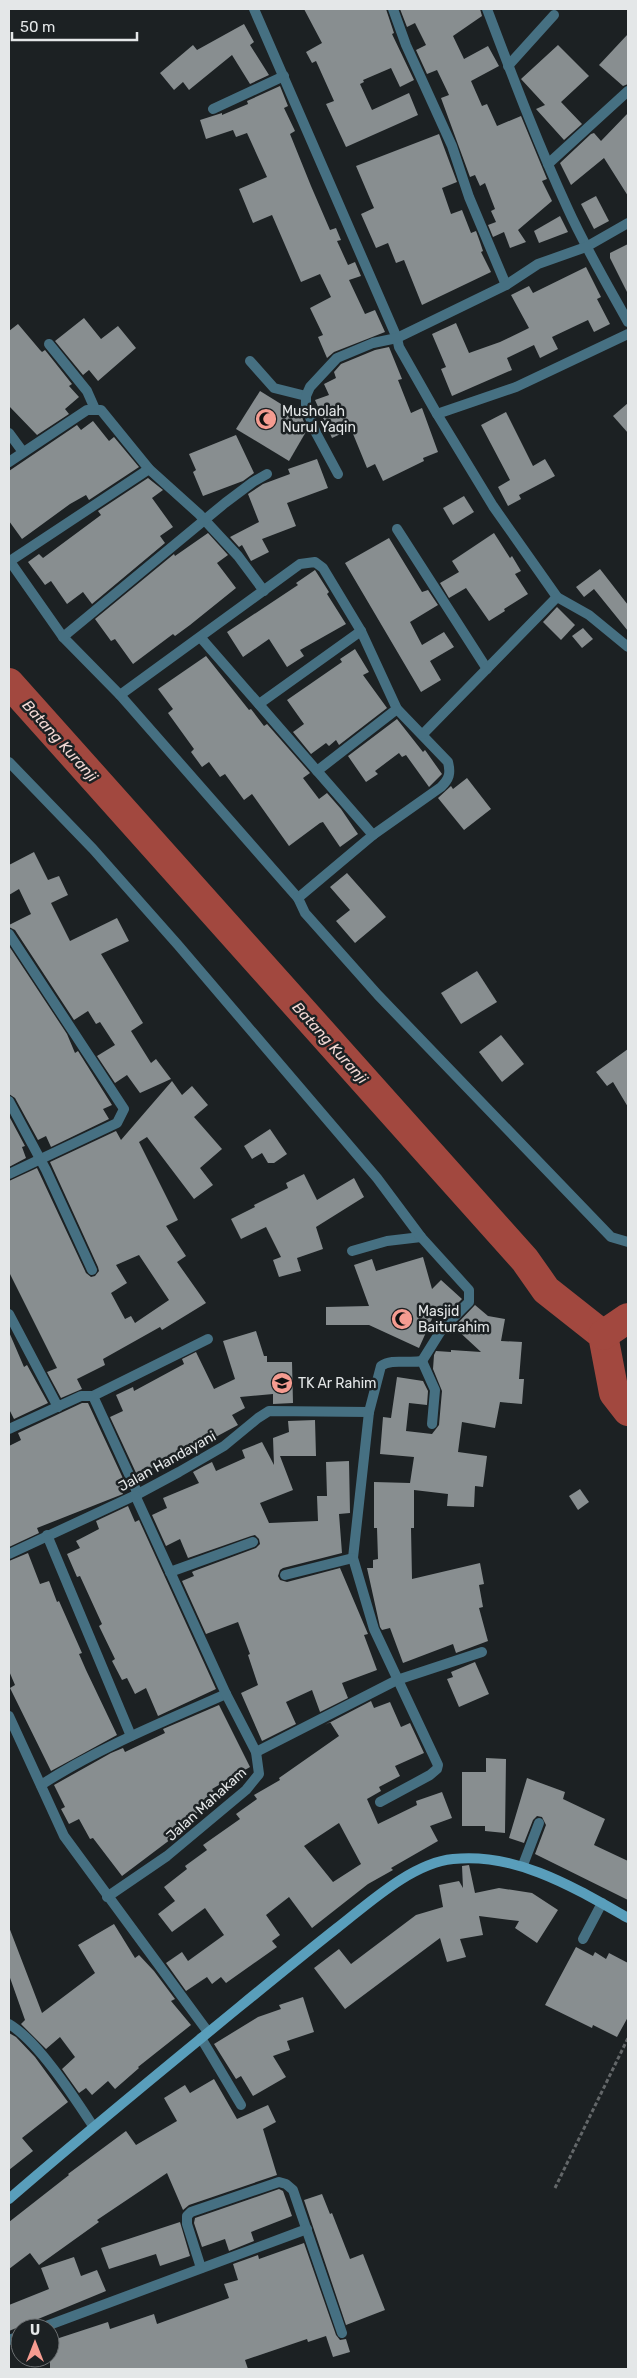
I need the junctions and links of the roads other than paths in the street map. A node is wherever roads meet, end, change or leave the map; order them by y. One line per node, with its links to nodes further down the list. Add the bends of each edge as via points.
1 (254, 9): 6 (street)
2 (393, 9): 12 (street, via 452,146 469,197)
3 (487, 9): 5 (street)
4 (554, 15): 5 (street)
5 (508, 66): 9 (street)
6 (284, 76): 8 (street); 15 (street)
7 (628, 91): 9 (street)
8 (213, 109)
9 (548, 164): 11 (street)
10 (628, 223): 11 (street)
11 (586, 247): 12 (street, via 538,264); 13 (street)
12 (506, 285): 15 (street)
13 (628, 322)
14 (628, 334): 20 (street, via 516,387)
15 (397, 338): 18 (street, via 373,343 337,358 310,387); 20 (street)
16 (49, 344): 19 (street, via 87,391)
17 (250, 361): 18 (street, via 274,388)
18 (306, 396): 26 (street, via 309,417)
19 (95, 409): 22 (street, via 87,410); 24 (street, via 107,415)
20 (437, 414): 31 (street, via 493,506)
21 (9, 434): 22 (street)
22 (23, 452): 23 (street)
23 (9, 462)
24 (149, 469): 27 (street); 29 (street)
25 (267, 474): 27 (street)
26 (338, 474)
27 (206, 521): 30 (street); 33 (street)
28 (397, 529): 36 (street)
29 (9, 560): 33 (street)
30 (264, 591): 32 (street, via 300,564 315,562 323,568); 34 (street)
31 (557, 597): 35 (street, via 589,615); 36 (street)
32 (361, 631): 38 (street); 39 (street)
33 (63, 637): 37 (street)
34 (201, 638): 37 (street); 38 (street)
35 (628, 647)
36 (488, 668): 40 (street)
37 (120, 695): 44 (street)
38 (259, 704): 42 (street)
39 (397, 708): 40 (street); 42 (street)
40 (423, 734): 43 (street, via 448,762 449,779)
41 (9, 762): 49 (street, via 93,849 178,946 377,1178)
42 (317, 771): 43 (street)
43 (373, 835): 44 (street)
44 (298, 898): 50 (street, via 305,913 378,996 611,1238)
45 (9, 934): 47 (street, via 124,1108 117,1123)
46 (9, 1100): 47 (street)
47 (39, 1159): 48 (street); 52 (street)
48 (9, 1174)
49 (422, 1237): 51 (street, via 387,1241); 55 (street, via 469,1290 470,1296 469,1302 442,1329)
50 (628, 1242)
51 (352, 1251)
52 (92, 1270)
53 (9, 1314): 57 (street)
54 (208, 1339): 56 (street)
55 (422, 1361): 58 (street, via 409,1364 392,1361 381,1366); 59 (street, via 436,1390)
56 (93, 1396): 57 (street, via 81,1396); 61 (street, Jalan Mahakam)
57 (58, 1407): 60 (street)
58 (369, 1412): 61 (street, Jalan Handayani, via 269,1411 224,1446); 65 (street)
59 (432, 1424)
60 (9, 1429)
61 (136, 1495): 62 (street, Jalan Handayani); 66 (street, Jalan Mahakam)
62 (47, 1535): 64 (street, Jalan Handayani); 72 (street)
63 (253, 1542): 66 (street)
64 (9, 1554)
65 (353, 1558): 67 (street); 69 (street, via 374,1629)
66 (170, 1572): 70 (street, Jalan Mahakam)
67 (285, 1575)
68 (482, 1652): 69 (street)
69 (397, 1680): 73 (street); 75 (street, via 437,1769)
70 (226, 1694): 72 (street); 73 (street, Jalan Mahakam)
71 (9, 1716): 74 (street)
72 (131, 1736): 74 (street)
73 (256, 1752): 78 (street, Jalan Mahakam, via 259,1774 246,1790 167,1856)
74 (41, 1785): 78 (street, via 64,1836)
75 (380, 1802)
76 (539, 1823): 77 (street)
77 (523, 1866): 79 (main road); 83 (main road, via 489,1858 451,1859 422,1867 362,1908)
78 (107, 1897): 83 (street, via 128,1922)
79 (602, 1903): 80 (main road); 81 (street)
80 (628, 1918)
81 (583, 1939)
82 (9, 2024): 85 (street, via 23,2034 72,2093)
83 (204, 2035): 84 (street); 85 (main road)
84 (240, 2105)
85 (94, 2126): 86 (main road)
86 (9, 2199)
87 (307, 2229): 88 (street); 88 (street, via 293,2190 279,2182 191,2212 187,2216 187,2224); 90 (street)
88 (201, 2268): 89 (street)
89 (60, 2321)
90 (342, 2333)

